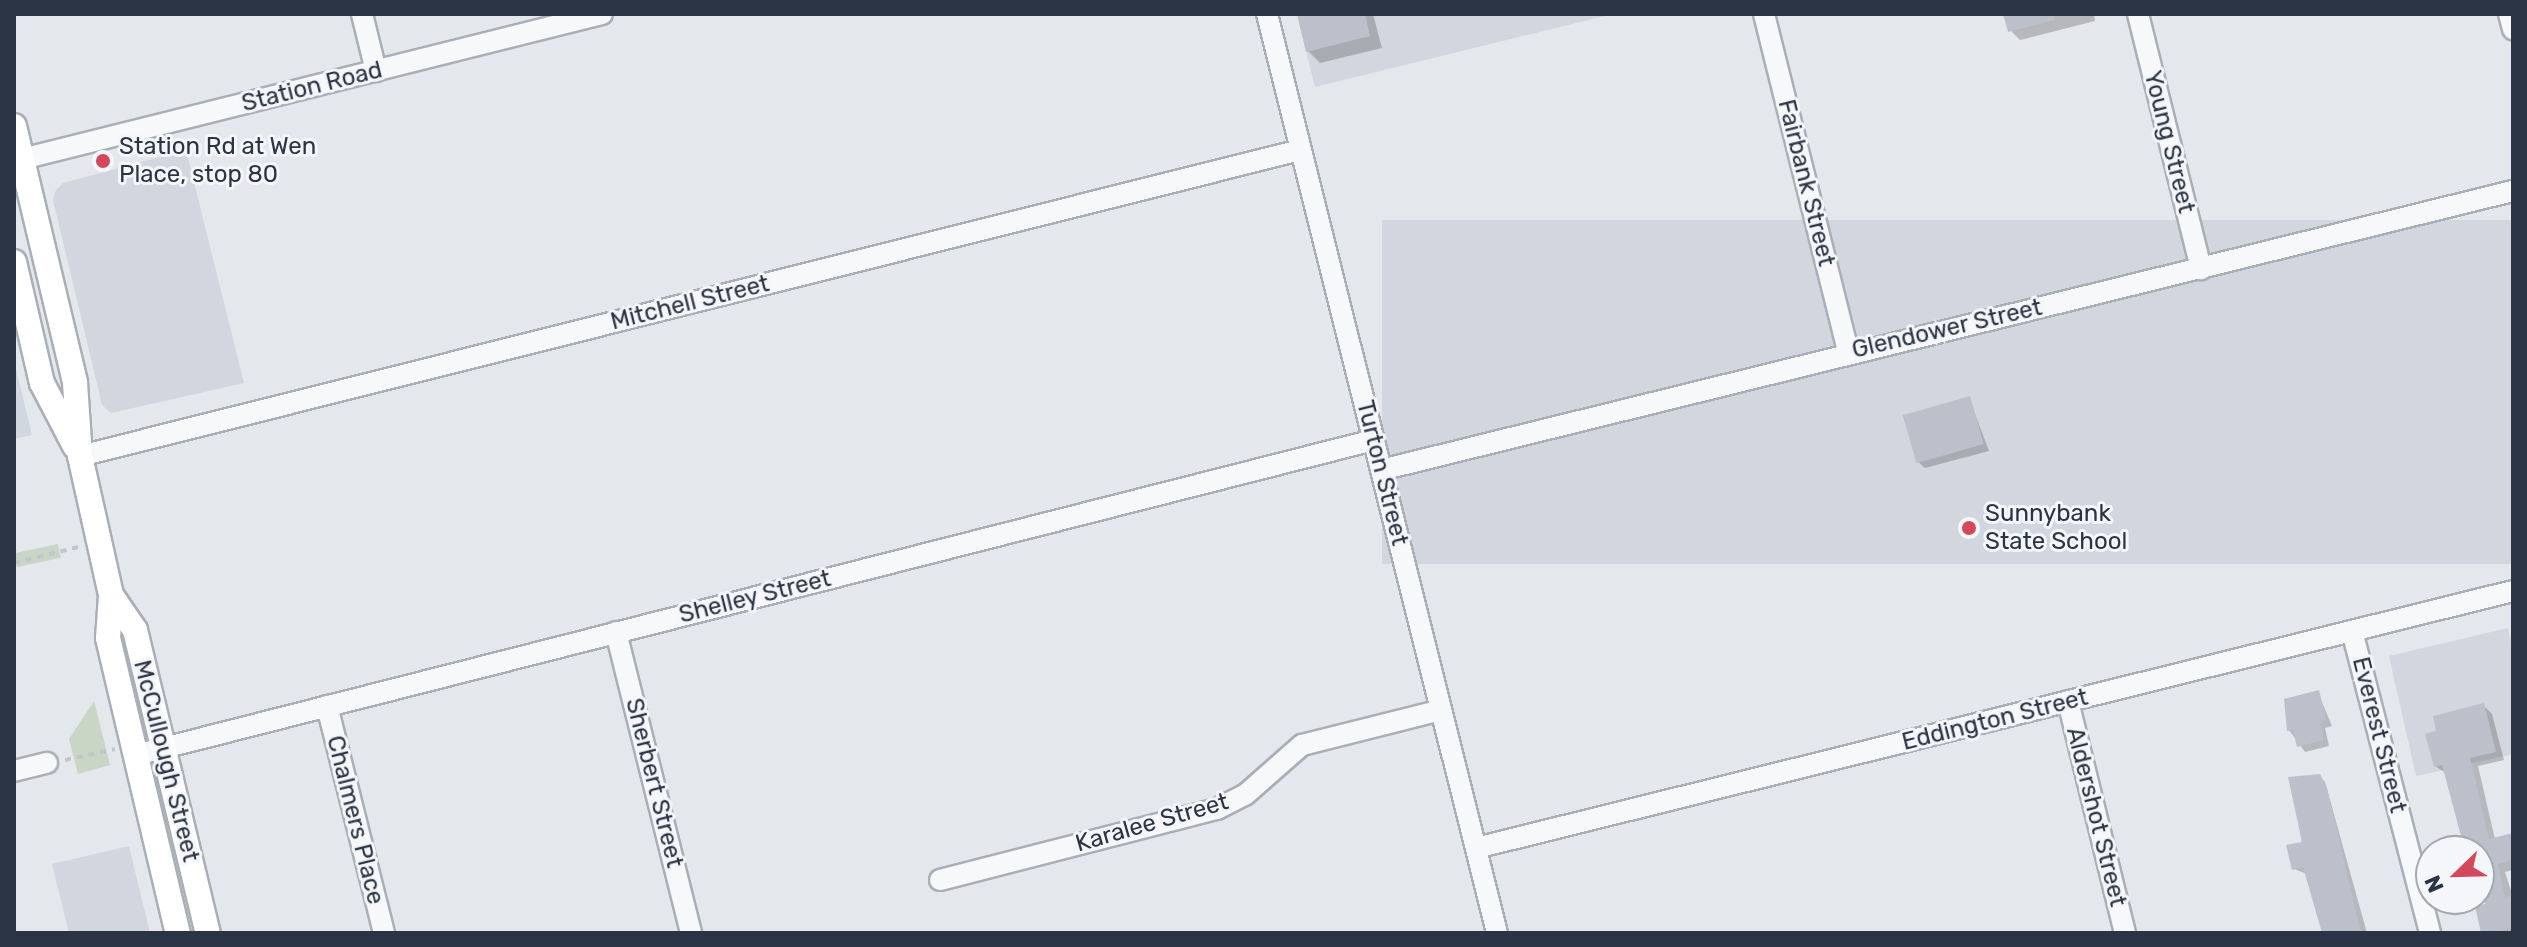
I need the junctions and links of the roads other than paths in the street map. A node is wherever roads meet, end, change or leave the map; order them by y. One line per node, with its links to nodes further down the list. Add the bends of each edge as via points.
1 (362, 14): 8 (street)
2 (602, 14): 8 (street, Station Road)
3 (1267, 14): 10 (street, Turton Street)
4 (1764, 14): 15 (street, Fairbank Street)
5 (2138, 14): 14 (street, Young Street)
6 (2509, 14): 7 (street)
7 (2513, 29)
8 (376, 71): 11 (street, Station Road)
9 (14, 126): 11 (main road, McCullough Street)
10 (1300, 150): 16 (street, Turton Street); 17 (street, Mitchell Street)
11 (18, 160): 17 (main road, McCullough Street, via 75,383)
12 (2513, 191): 14 (street, Glendower Street)
13 (14, 262): 17 (main road, McCullough Street, via 42,383)
14 (2201, 269): 15 (street, Glendower Street)
15 (1848, 352): 18 (street, Glendower Street)
16 (1374, 440): 18 (street, Turton Street); 22 (street, Shelley Street)
17 (80, 456): 20 (main road, McCullough Street)
18 (1381, 470): 25 (street, Turton Street)
19 (2513, 591): 21 (street, Eddington Street)
20 (111, 595): 26 (main road, McCullough Street, via 135,630); 27 (main road, McCullough Street, via 108,638)
21 (2352, 631): 23 (street, Eddington Street); 38 (street, Everest Street)
22 (616, 632): 24 (street, Shelley Street); 35 (street, Sherbert Street)
23 (2068, 701): 30 (street, Eddington Street); 37 (street, Aldershot Street)
24 (327, 706): 26 (street, Shelley Street); 34 (street, Chalmers Place)
25 (1441, 710): 30 (street, Turton Street); 31 (street, Karalee Street, via 1302,745 1245,795 1217,809)
26 (163, 748): 27 (street, Shelley Street); 33 (main road, McCullough Street)
27 (126, 752): 32 (main road, McCullough Street)
28 (47, 763): 29 (street)
29 (14, 771)
30 (1476, 848): 36 (street, Turton Street)
31 (940, 880)
32 (178, 933)
33 (208, 933)
34 (384, 933)
35 (691, 933)
36 (1497, 933)
37 (2125, 933)
38 (2430, 933)

